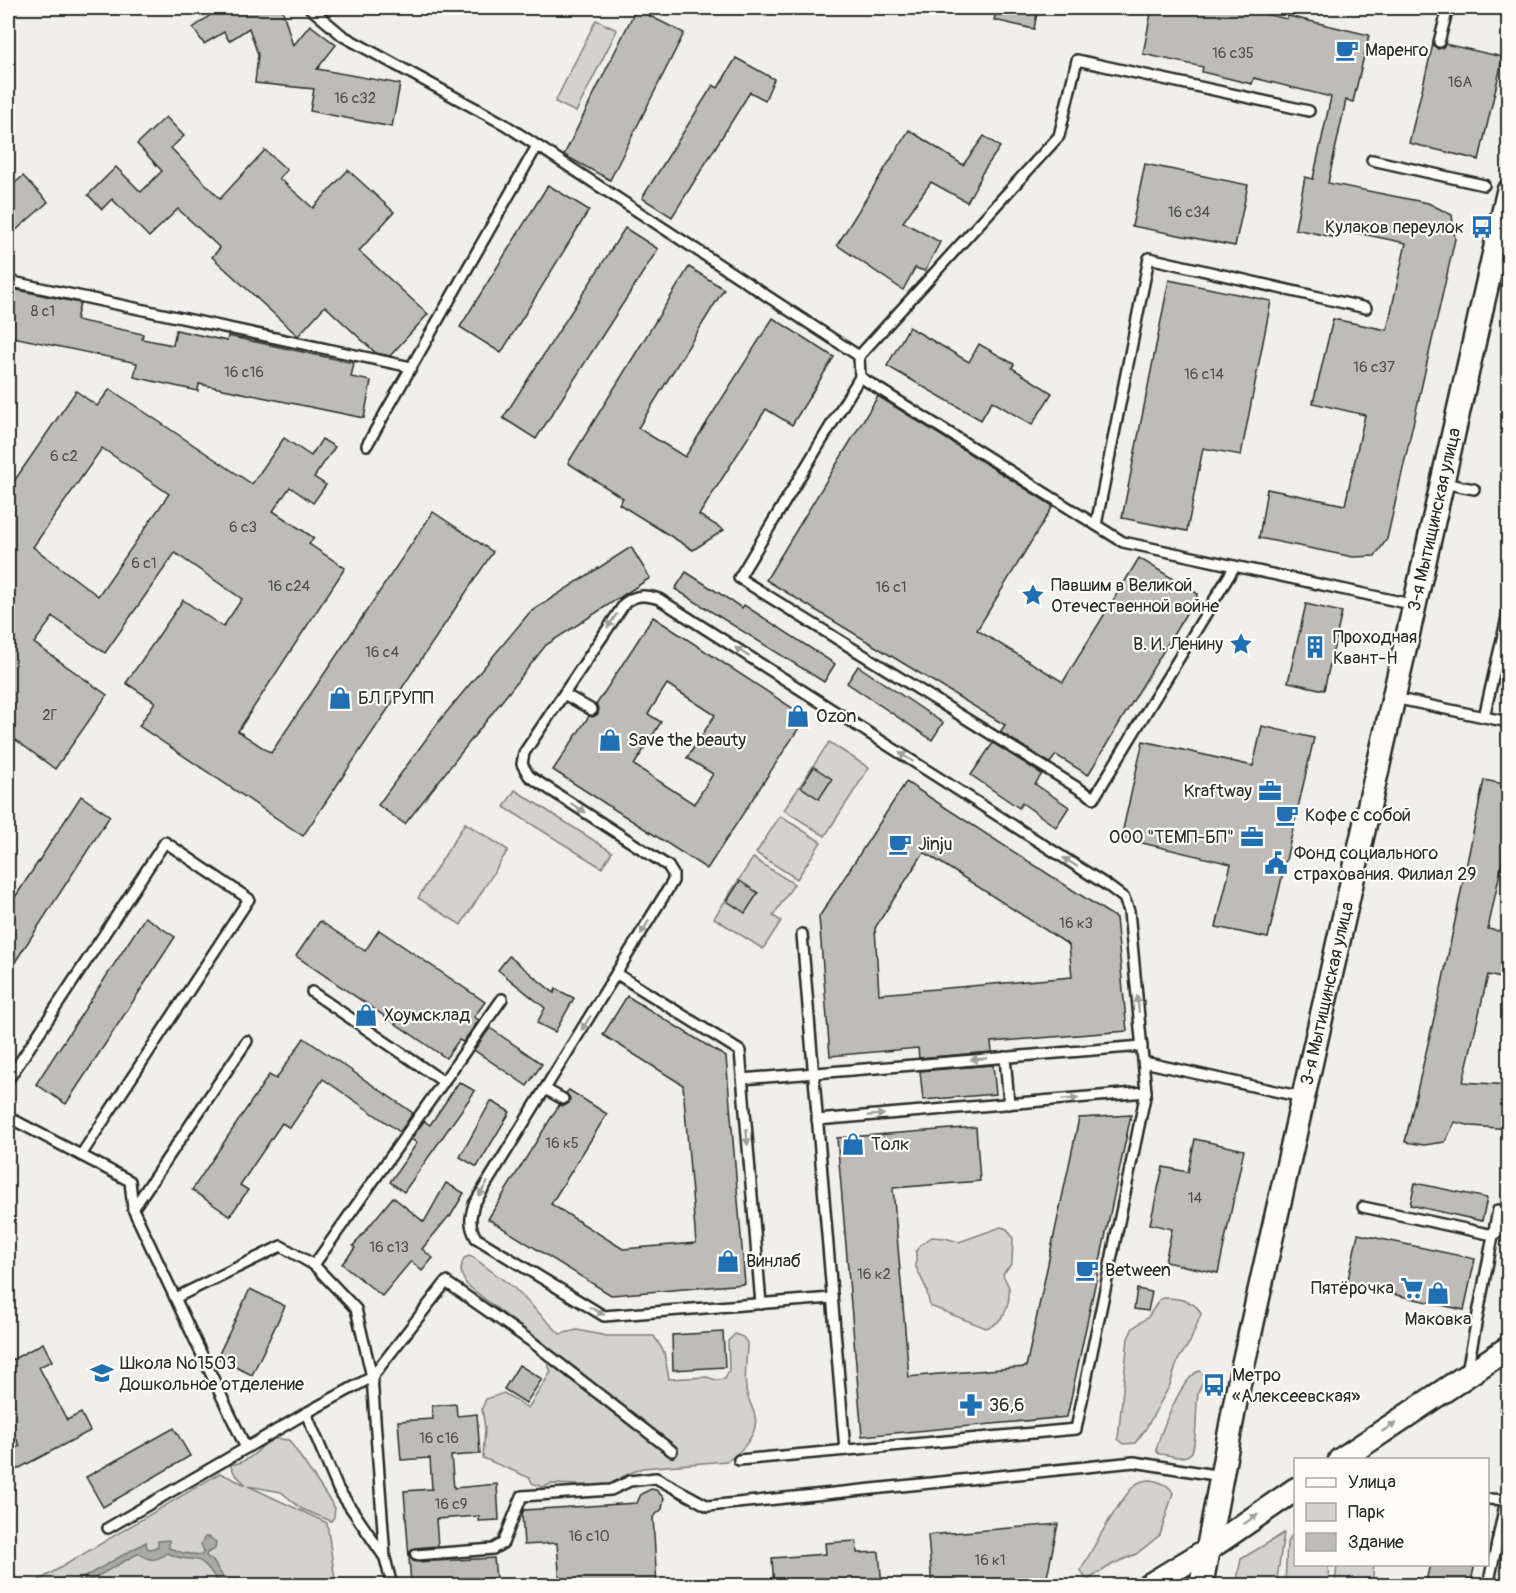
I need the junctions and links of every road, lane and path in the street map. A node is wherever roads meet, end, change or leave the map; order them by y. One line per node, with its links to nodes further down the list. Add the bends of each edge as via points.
1 (310, 8): 5 (lane, via 343,36)
2 (1448, 8): 3 (lane)
3 (1438, 42)
4 (1310, 111): 12 (lane, via 1077,60 1059,136)
5 (537, 146): 12 (lane); 13 (lane)
6 (1372, 160): 7 (lane)
7 (1484, 185)
8 (1509, 192): 9 (street, 3-я Мытищинская улица)
9 (1503, 242): 16 (street, 3-я Мытищинская улица)
10 (8, 281): 13 (lane)
11 (1366, 308): 18 (lane, via 1149,258)
12 (859, 356): 14 (lane)
13 (411, 368): 15 (lane)
14 (860, 377): 18 (lane); 19 (lane, via 739,578 1094,798)
15 (367, 446)
16 (1443, 483): 17 (lane); 20 (street, 3-я Мытищинская улица)
17 (1474, 489)
18 (1096, 525): 19 (lane, via 1123,542)
19 (1235, 566): 20 (lane)
20 (1415, 605): 23 (street, 3-я Мытищинская улица)
21 (1509, 613): 25 (lane)
22 (564, 694): 24 (lane); 28 (lane, one-way to 28, via 524,753 525,770 668,866 673,874 671,886); 32 (lane, one-way to 22, via 1129,911 1120,894 659,599 646,595 625,603)
23 (1394, 698): 25 (lane); 41 (street, 3-я Мытищинская улица)
24 (592, 710)
25 (1484, 717): 26 (lane)
26 (1509, 722)
27 (802, 934): 35 (lane)
28 (617, 974): 36 (lane, via 737,1048); 39 (lane, one-way to 39)
29 (312, 992): 38 (lane)
30 (502, 999): 38 (lane)
31 (247, 1041): 48 (lane)
32 (1142, 1046): 33 (lane); 34 (lane)
33 (1005, 1057): 35 (lane, one-way to 35); 43 (lane)
34 (1144, 1062): 40 (lane); 41 (lane)
35 (814, 1073): 36 (lane); 45 (lane)
36 (742, 1079): 55 (lane, one-way to 55)
37 (8, 1080): 46 (lane, via 165,842 249,899)
38 (444, 1082): 52 (lane)
39 (545, 1089): 42 (lane); 55 (lane, one-way to 55, via 474,1204 470,1223 476,1238 604,1316)
40 (1146, 1092): 43 (lane, one-way to 40); 61 (lane, via 1076,1429)
41 (1302, 1097): 65 (street, 3-я Мытищинская улица)
42 (563, 1099)
43 (1009, 1104): 45 (lane, one-way to 43)
44 (8, 1117): 46 (lane)
45 (817, 1120): 54 (lane)
46 (81, 1155): 48 (lane, via 130,1181)
47 (1363, 1207): 51 (lane)
48 (133, 1209): 53 (lane)
49 (1498, 1210): 51 (lane)
50 (1509, 1225): 51 (lane)
51 (1493, 1235): 57 (lane)
52 (314, 1265): 53 (lane, via 281,1245); 58 (lane, via 356,1309)
53 (175, 1298): 60 (lane)
54 (832, 1298): 55 (lane); 61 (lane)
55 (761, 1304)
56 (1509, 1348): 57 (street)
57 (1466, 1376): 63 (street, one-way to 57)
58 (372, 1377): 59 (lane); 62 (lane, via 446,1282 532,1342); 72 (lane)
59 (306, 1413): 60 (lane); 72 (lane, via 338,1489)
60 (246, 1448): 69 (lane)
61 (845, 1450): 64 (lane)
62 (672, 1451)
63 (1343, 1458)
64 (739, 1460)
65 (1221, 1476): 70 (street, 3-я Мытищинская улица); 71 (lane, via 1134,1462 708,1506 656,1478 630,1481 611,1490 522,1496 503,1543 493,1550)
66 (1294, 1491): 70 (street, one-way to 66)
67 (1489, 1499): 68 (lane)
68 (1507, 1500): 76 (lane)
69 (108, 1528)
70 (1208, 1550): 74 (street); 75 (street, 3-я Мытищинская улица)
71 (416, 1556)
72 (385, 1558): 73 (lane)
73 (392, 1586)
74 (1148, 1586)
75 (1201, 1586)
76 (1488, 1586)

